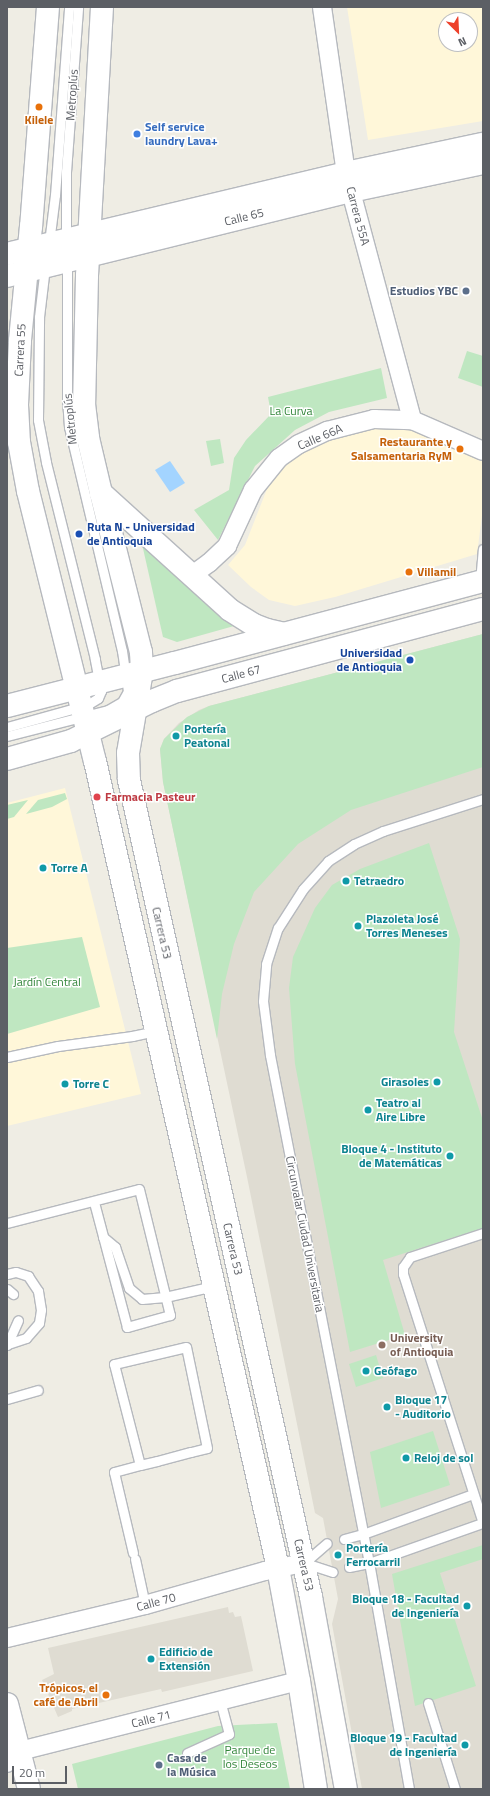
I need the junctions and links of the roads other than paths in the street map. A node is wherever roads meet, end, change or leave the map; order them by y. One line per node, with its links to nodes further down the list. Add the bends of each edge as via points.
1 (48, 7): 10 (main road, Carrera 55)
2 (68, 7): 10 (lane, Metroplús, via 55,195)
3 (78, 7): 10 (lane, Metroplús, via 66,172)
4 (102, 7): 9 (main road)
5 (322, 7): 8 (street, Carrera 55A)
6 (483, 144): 8 (main road, Calle 65)
7 (483, 163): 8 (main road, Calle 65)
8 (349, 182): 9 (main road, Calle 65); 12 (main road, Calle 65); 15 (street, Carrera 55A)
9 (90, 233): 10 (main road, Calle 65); 12 (main road)
10 (48, 244): 11 (main road, Calle 65); 13 (lane, Metroplús); 14 (main road, Carrera 55)
11 (7, 254)
12 (88, 255): 13 (main road, Calle 65); 17 (main road, via 84,404 88,438)
13 (67, 261): 14 (main road, Calle 65); 23 (lane, Metroplús, via 69,427)
14 (26, 271): 24 (lane, via 39,317 38,420); 26 (main road, Carrera 55, via 17,404 19,442 28,491)
15 (412, 420): 16 (street, Calle 66A); 19 (street, Calle 66A, via 374,419 348,425 299,444 279,458 253,490 227,546)
16 (483, 451)
17 (101, 493): 19 (main road); 23 (main road, via 138,638)
18 (483, 549): 20 (lane)
19 (191, 576): 22 (main road, via 241,618 266,630)
20 (482, 581): 22 (main road, Calle 67)
21 (483, 608): 27 (main road, Calle 67, via 184,689)
22 (286, 634): 23 (main road, Calle 67)
23 (134, 673): 24 (main road, Calle 67); 26 (lane, Metroplús, via 122,702 108,710); 27 (main road, Carrera 53)
24 (100, 681): 26 (main road, Calle 67)
25 (7, 706): 26 (main road, Calle 67)
26 (83, 710): 27 (main road, Calle 67); 28 (lane, Metroplús); 29 (lane, Metroplús); 30 (main road, Calle 67, via 62,744); 32 (main road)
27 (135, 710): 51 (main road, Carrera 53, via 128,753 132,797)
28 (7, 727)
29 (7, 736)
30 (7, 759)
31 (483, 799): 48 (lane, Circunvalar Ciudad Universitaria, via 382,831 328,860 303,889 278,928 266,964 263,1001 270,1055)
32 (156, 1030): 33 (lane); 39 (main road)
33 (7, 1057)
34 (94, 1202): 35 (lane); 37 (lane); 40 (lane, via 139,1190)
35 (7, 1223)
36 (483, 1233): 46 (lane, via 410,1257 403,1267 403,1274)
37 (103, 1237): 40 (lane, via 114,1247 129,1288 142,1299); 40 (lane, via 127,1327 170,1315)
38 (7, 1274): 42 (lane, via 16,1272 28,1276 38,1291 41,1310 39,1323 26,1338)
39 (214, 1286): 40 (lane); 54 (main road)
40 (165, 1297)
41 (18, 1320): 42 (lane)
42 (8, 1345)
43 (38, 1390): 44 (lane)
44 (7, 1399)
45 (140, 1465): 45 (lane, via 206,1448 186,1347 114,1364); 56 (lane, via 114,1472)
46 (473, 1494): 47 (lane); 48 (lane)
47 (482, 1523): 52 (lane)
48 (363, 1534): 49 (lane); 52 (lane, Circunvalar Ciudad Universitaria)
49 (344, 1539)
50 (327, 1543): 51 (lane)
51 (304, 1563): 54 (street, Calle 70); 55 (lane); 66 (main road, Carrera 53)
52 (369, 1563): 53 (lane); 67 (lane, Circunvalar Ciudad Universitaria)
53 (349, 1567)
54 (278, 1568): 56 (street, Calle 70); 58 (main road)
55 (333, 1572)
56 (145, 1605): 57 (street, Calle 70)
57 (7, 1638)
58 (299, 1681): 59 (street, Calle 71); 65 (main road)
59 (220, 1702): 62 (lane, via 228,1734); 63 (street, Calle 71)
60 (428, 1703): 68 (lane)
61 (7, 1704): 63 (main road)
62 (187, 1753)
63 (14, 1757): 64 (main road)
64 (29, 1789)
65 (316, 1789)
66 (346, 1789)
67 (409, 1789)
68 (455, 1789)

